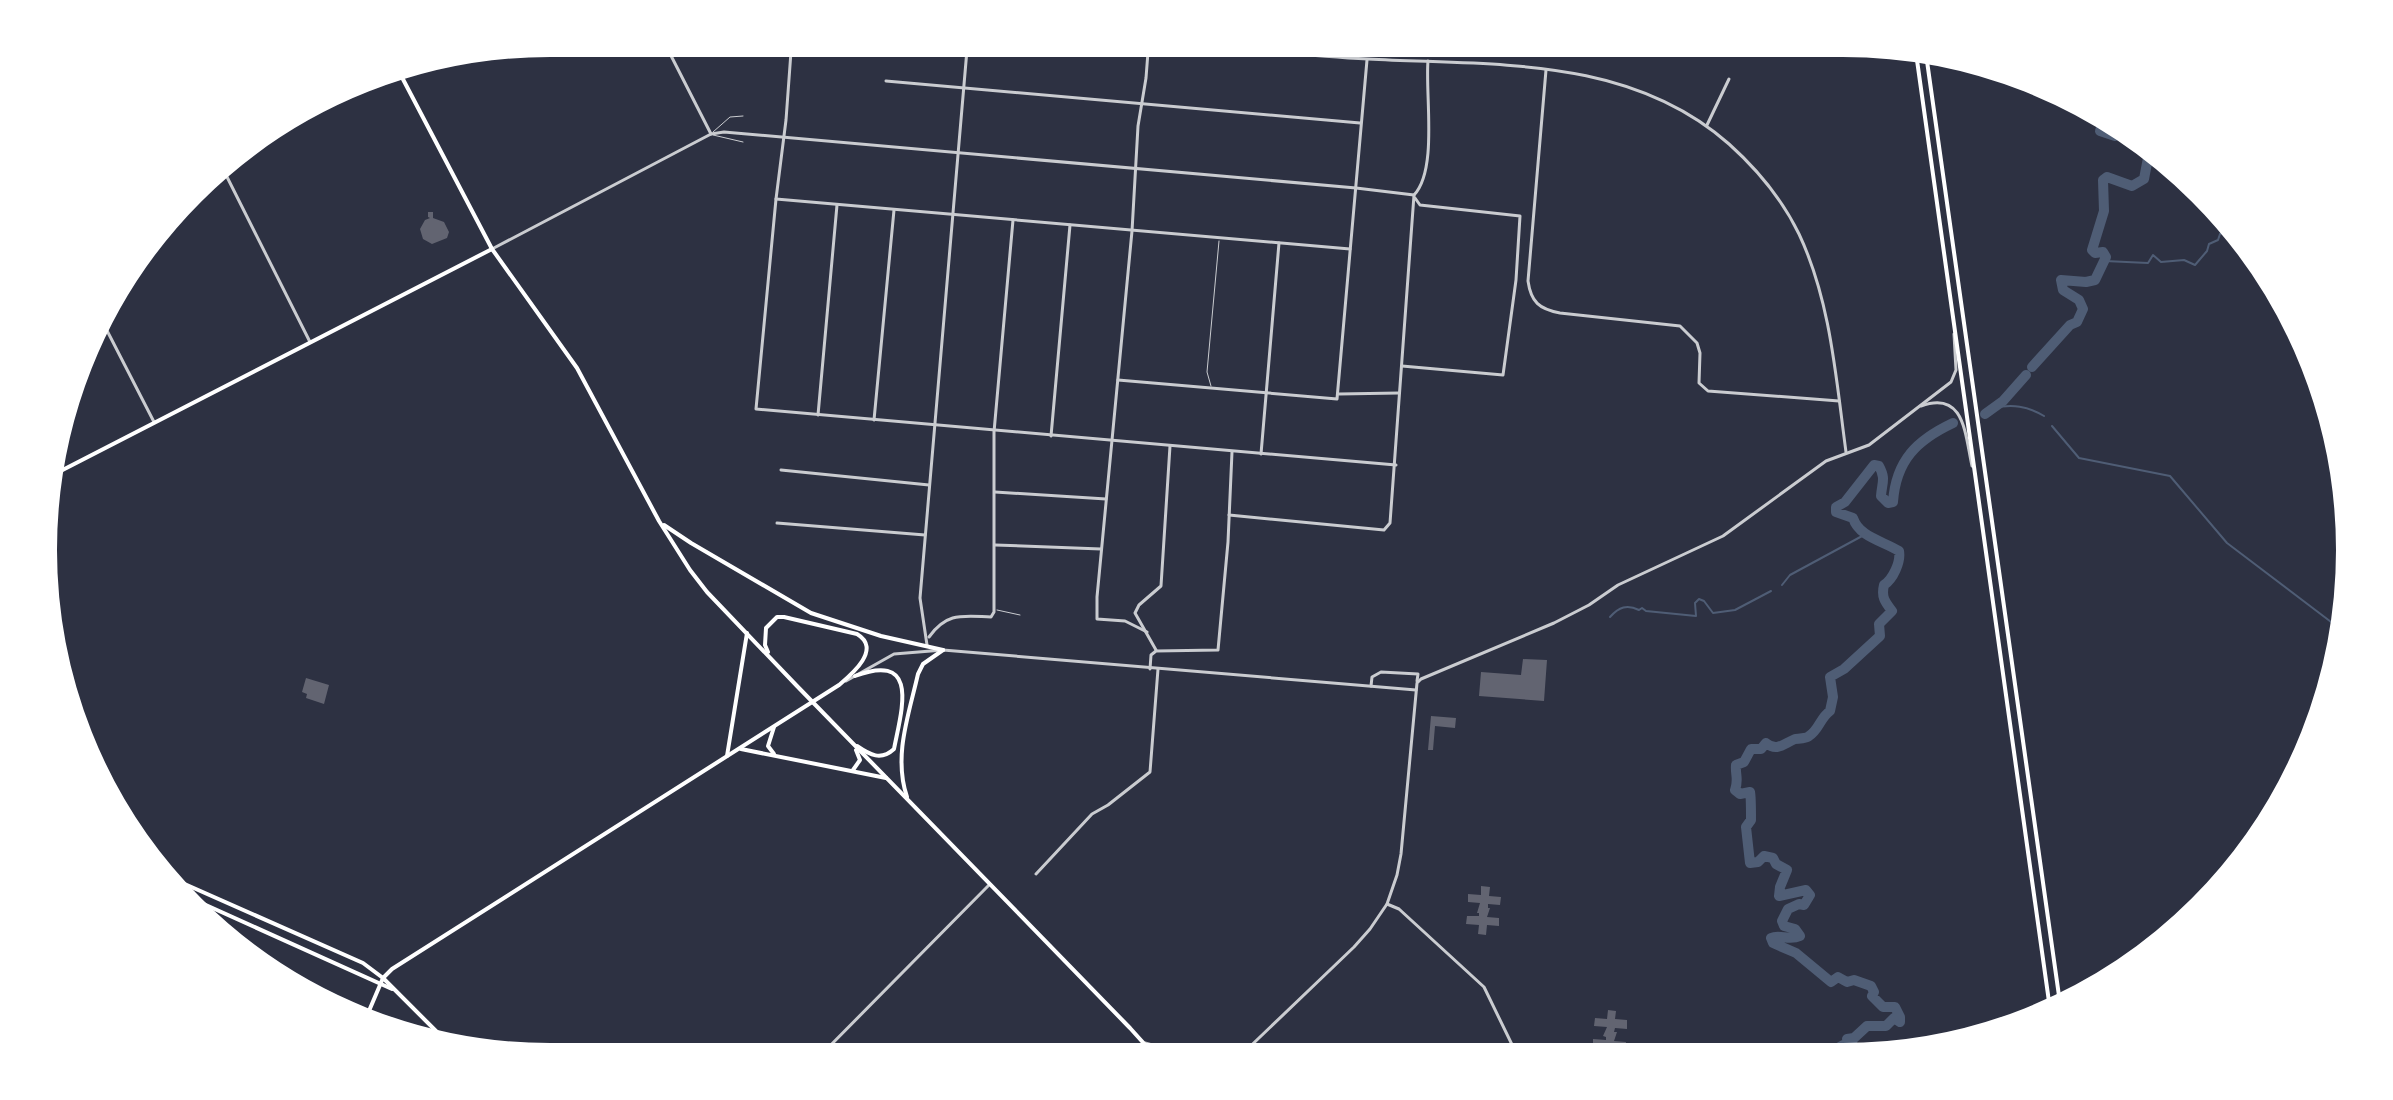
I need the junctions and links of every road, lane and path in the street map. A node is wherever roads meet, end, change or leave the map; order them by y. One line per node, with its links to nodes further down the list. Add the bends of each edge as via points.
1 (669, 52): 19 (street)
2 (791, 52): 20 (street)
3 (967, 52): 14 (street)
4 (1148, 52): 15 (street)
5 (1291, 52): 7 (street)
6 (1917, 58): 38 (main road)
7 (1367, 59): 9 (street); 17 (street)
8 (1927, 60): 102 (main road)
9 (1428, 61): 10 (street); 26 (street, via 1428,152 1422,187)
10 (1546, 70): 18 (street, via 1626,85); 47 (street, via 1528,281 1537,304 1560,313 1680,326 1697,343 1699,383 1708,391)
11 (401, 75): 36 (main road)
12 (1729, 79): 18 (street)
13 (886, 81): 14 (street)
14 (964, 89): 15 (street); 22 (street)
15 (1141, 104): 17 (street); 23 (street)
16 (743, 116): 19 (lane, via 730,117)
17 (1360, 123): 25 (street)
18 (1707, 125): 47 (street, via 1765,180 1798,233 1821,298)
19 (711, 134): 20 (street); 21 (lane); 36 (street)
20 (783, 136): 22 (street); 27 (street)
21 (743, 142)
22 (960, 152): 23 (street); 30 (street)
23 (1136, 168): 25 (street); 33 (street)
24 (225, 173): 40 (street)
25 (1356, 188): 26 (street); 37 (street)
26 (1414, 195): 41 (street); 41 (street, via 1420,205 1520,216 1516,280 1503,375)
27 (776, 199): 28 (street); 49 (street, via 756,409)
28 (837, 205): 29 (street); 49 (street)
29 (894, 210): 30 (street); 50 (street)
30 (954, 215): 31 (street); 52 (street)
31 (1013, 220): 32 (street); 53 (street)
32 (1070, 225): 33 (street); 54 (street)
33 (1132, 231): 34 (street); 42 (street)
34 (1219, 238): 35 (street); 43 (lane, via 1207,372)
35 (1279, 243): 37 (street); 44 (street)
36 (492, 249): 40 (main road); 68 (main road, via 577,368)
37 (1350, 249): 46 (street)
38 (1954, 325): 48 (street, via 1954,377); 63 (main road)
39 (105, 327): 51 (street)
40 (310, 342): 51 (main road)
41 (1401, 366): 45 (street)
42 (1118, 380): 43 (street); 55 (street)
43 (1212, 387): 44 (street)
44 (1266, 393): 46 (street); 59 (street)
45 (1399, 393): 46 (street); 60 (street)
46 (1337, 396)
47 (1839, 401): 58 (street)
48 (1918, 408): 58 (street, via 1869,445); 63 (street, via 1941,402 1954,408)
49 (818, 415): 50 (street)
50 (874, 420): 52 (street)
51 (154, 422): 62 (main road)
52 (934, 426): 53 (street); 64 (street)
53 (994, 432): 54 (street); 65 (street)
54 (1051, 436): 55 (street)
55 (1112, 441): 56 (street); 66 (street)
56 (1170, 446): 57 (street); 75 (street, via 1161,586 1135,613)
57 (1232, 451): 59 (street); 67 (street)
58 (1846, 452): 84 (street, via 1723,536 1618,585 1554,623)
59 (1261, 454): 60 (street)
60 (1396, 465): 67 (street, via 1390,523 1384,530)
61 (781, 470): 64 (street)
62 (58, 472)
63 (1976, 482): 103 (main road)
64 (929, 485): 70 (street)
65 (995, 492): 66 (street); 71 (street)
66 (1106, 499): 72 (street)
67 (1229, 515): 79 (street, via 1218,650)
68 (659, 521): 76 (main road, via 707,592); 77 (main road, via 811,613 881,636)
69 (777, 523): 70 (street)
70 (925, 535): 77 (street, via 920,598)
71 (995, 545): 72 (street); 73 (street)
72 (1101, 549): 75 (street, via 1097,619 1125,621)
73 (994, 609): 74 (lane); 77 (street, via 991,617 943,621)
74 (1020, 615)
75 (1147, 632): 79 (street)
76 (747, 633): 80 (main road); 91 (main road)
77 (927, 642): 78 (main road)
78 (943, 650): 81 (street); 83 (street, via 894,654); 95 (main road, via 918,674 900,758)
79 (1156, 651): 81 (street)
80 (770, 658): 85 (main road, via 764,633 777,617 861,636 866,648 861,664); 89 (main road)
81 (1150, 669): 82 (street)
82 (1158, 669): 86 (street); 96 (street, via 1150,772 1092,814)
83 (855, 676): 85 (street); 89 (main road, via 890,672 903,685 904,698 894,749 888,755 872,755)
84 (1417, 683): 86 (street, via 1418,674 1381,672 1372,677); 87 (street)
85 (839, 685): 88 (main road)
86 (1371, 686): 87 (street)
87 (1416, 690): 100 (street, via 1401,854)
88 (775, 725): 90 (main road); 92 (main road, via 768,746)
89 (850, 741): 93 (main road, via 860,760); 94 (main road)
90 (739, 749): 91 (main road); 92 (main road)
91 (727, 756): 101 (main road, via 392,969)
92 (779, 756): 93 (main road)
93 (851, 771): 94 (main road)
94 (886, 778): 95 (main road)
95 (908, 800): 98 (main road)
96 (1036, 874)
97 (179, 882): 101 (main road, via 353,958)
98 (990, 884): 106 (main road); 107 (street)
99 (197, 901): 101 (main road)
100 (1387, 904): 109 (street, via 1354,947); 110 (street, via 1399,909 1484,987)
101 (382, 981): 104 (main road); 105 (main road)
102 (2059, 999)
103 (2049, 1003)
104 (368, 1013)
105 (440, 1035)
106 (1143, 1042): 108 (main road); 109 (street)
107 (828, 1048)
108 (1148, 1048)
109 (1248, 1048)
110 (1514, 1048)

